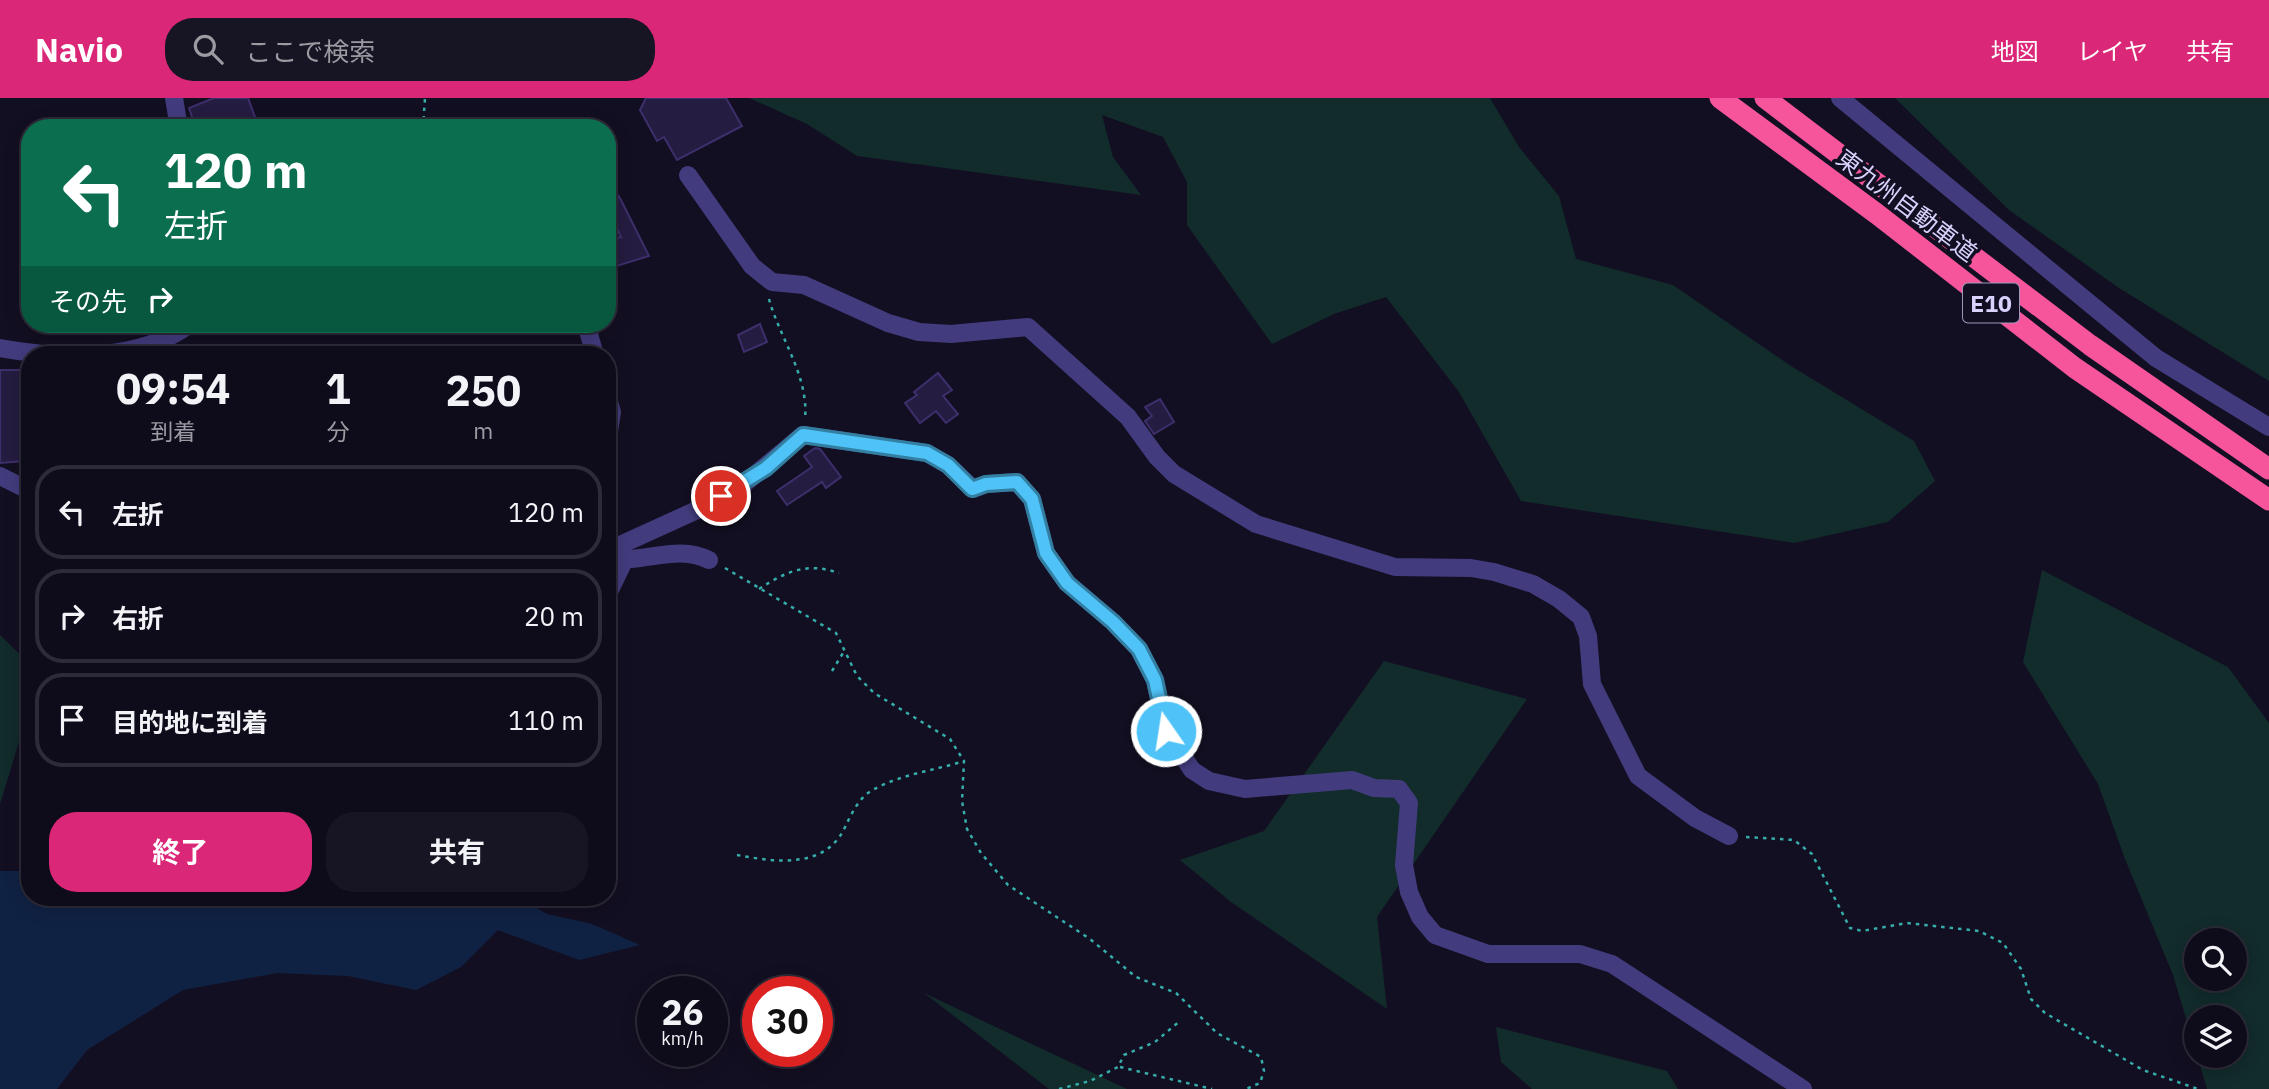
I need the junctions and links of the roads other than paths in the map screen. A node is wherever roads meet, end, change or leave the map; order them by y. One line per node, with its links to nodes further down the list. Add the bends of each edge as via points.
1 (174, 98): 5 (street)
2 (1720, 98): 15 (highway, 東九州自動車道 / E10, via 2075,368)
3 (1765, 98): 12 (highway, 東九州自動車道 / E10, via 2090,345)
4 (1840, 98): 11 (street, via 2156,358)
5 (177, 119)
6 (688, 175): 19 (street, via 752,266 772,282 804,285 888,324 919,332 1028,327 1128,417 1174,474 1255,524 1395,567 1494,572 1559,598 1581,617 1588,636 1592,684 1638,776 1695,818)
7 (176, 333): 8 (street)
8 (145, 346)
9 (0, 348): 10 (street)
10 (21, 350)
11 (2269, 427)
12 (2269, 469)
13 (0, 476): 14 (street)
14 (21, 486)
15 (2269, 500)
16 (616, 547): 20 (street, via 745,483 803,435 927,453 948,465 972,489 1017,482 1032,499 1046,553 1067,583 1139,649 1155,680 1166,731 1192,770 1209,782 1245,789 1352,780 1374,788 1399,789 1409,803 1404,865 1409,892 1420,917 1435,935 1488,954 1580,954 1612,964)
17 (616, 560): 18 (street, via 695,553)
18 (709, 560)
19 (1729, 836)
20 (1803, 1089)

